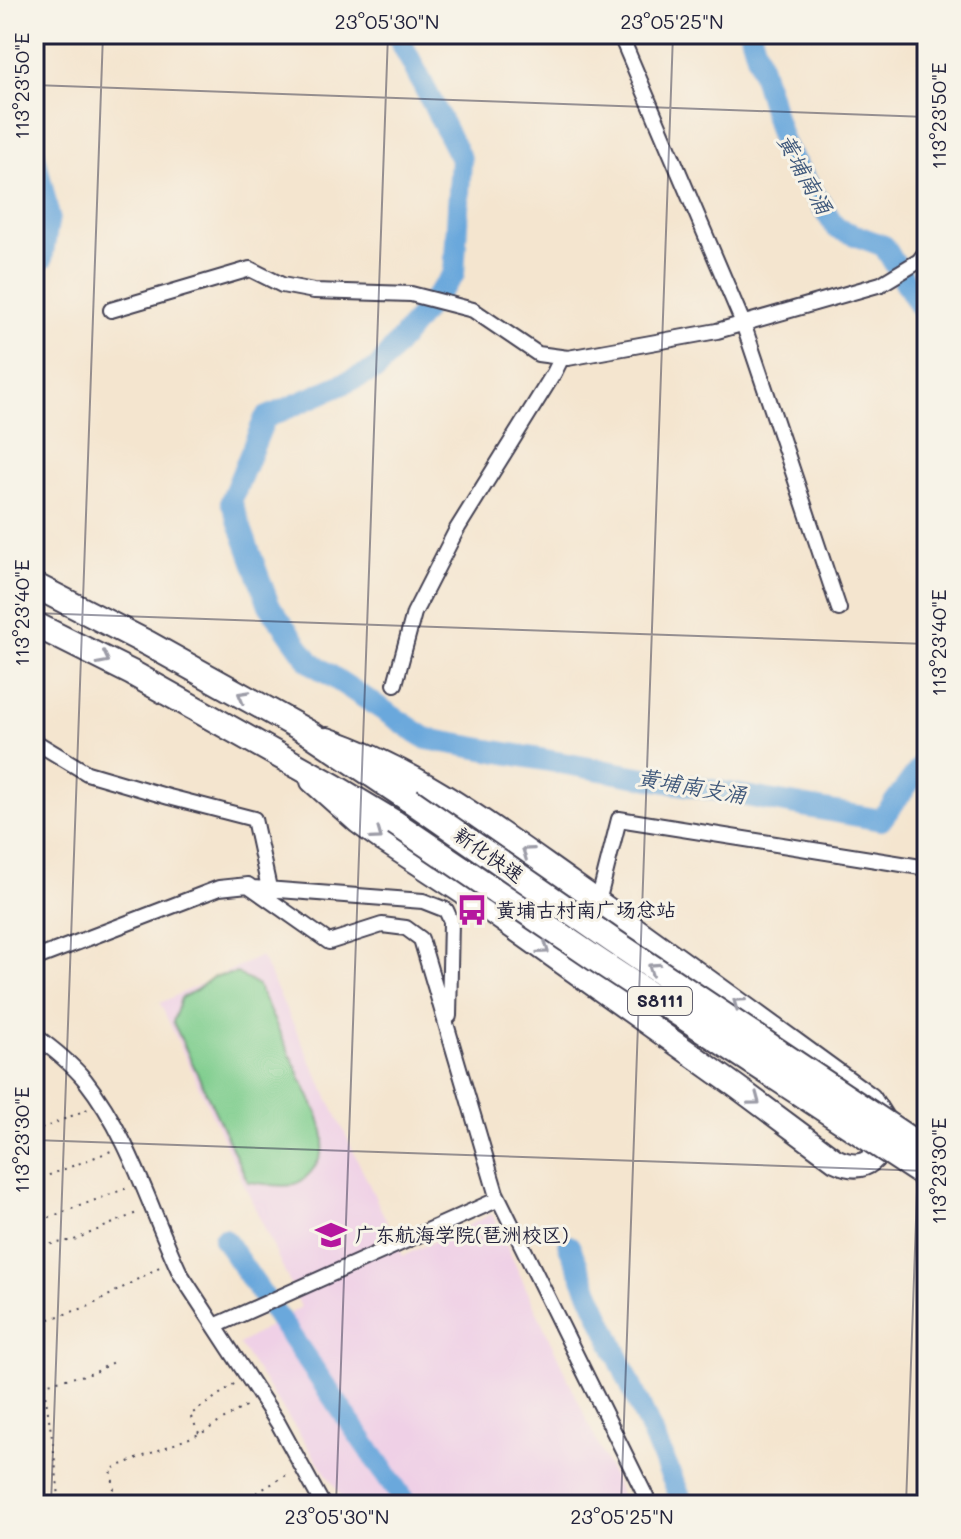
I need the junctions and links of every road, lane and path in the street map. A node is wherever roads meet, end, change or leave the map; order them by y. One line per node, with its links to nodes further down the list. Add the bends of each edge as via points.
1 (620, 34): 4 (street)
2 (923, 256): 4 (street, via 881,284)
3 (111, 310): 5 (street, via 250,269 282,285 314,291 411,294 473,310 538,354)
4 (743, 323): 5 (street); 7 (street)
5 (562, 357): 9 (street, via 457,529 421,599)
6 (34, 585): 10 (highway, 新化快速 / S8111, one-way to 6)
7 (839, 609)
8 (34, 624): 12 (highway, 新化快速 / S8111, one-way to 12)
9 (395, 684)
10 (311, 734): 16 (highway, one-way to 10, via 431,788 376,758); 23 (highway, 新化快速 / S8111, one-way to 10, bridge)
11 (34, 741): 15 (street, via 87,773 254,819)
12 (297, 767): 16 (highway, one-way to 16, via 367,828 600,988 835,1160 857,1166 874,1158 887,1126 870,1099); 24 (highway, 新化快速 / S8111, bridge, via 395,823)
13 (927, 868): 16 (street, via 619,819)
14 (253, 888): 15 (street); 17 (street, via 219,888); 18 (street, via 329,942 382,925 406,928 421,939)
15 (269, 888): 18 (street, via 423,901 446,910 451,921)
16 (598, 902)
17 (34, 959)
18 (449, 1033): 27 (street)
19 (34, 1035): 20 (street, via 63,1057)
20 (102, 1103): 21 (path); 22 (street)
21 (34, 1132)
22 (126, 1146): 25 (path); 26 (street)
23 (927, 1151)
24 (927, 1177)
25 (34, 1181)
26 (142, 1182): 28 (street); 29 (path)
27 (499, 1199): 35 (street); 47 (street)
28 (152, 1206): 31 (path, via 74,1240); 33 (street)
29 (34, 1223)
30 (34, 1242): 31 (path)
31 (35, 1247): 32 (path)
32 (34, 1256)
33 (173, 1259): 34 (path, via 90,1306); 35 (street)
34 (34, 1324): 38 (path)
35 (215, 1326): 37 (street)
36 (113, 1362): 38 (path, via 94,1373)
37 (247, 1375): 40 (street); 41 (path, via 190,1415)
38 (45, 1384): 39 (path); 43 (path)
39 (34, 1386)
40 (261, 1396): 41 (path); 42 (street)
41 (199, 1435): 44 (path, via 111,1469 114,1488)
42 (302, 1466): 45 (path); 46 (street)
43 (60, 1505)
44 (109, 1505)
45 (236, 1505)
46 (323, 1505)
47 (650, 1505)

